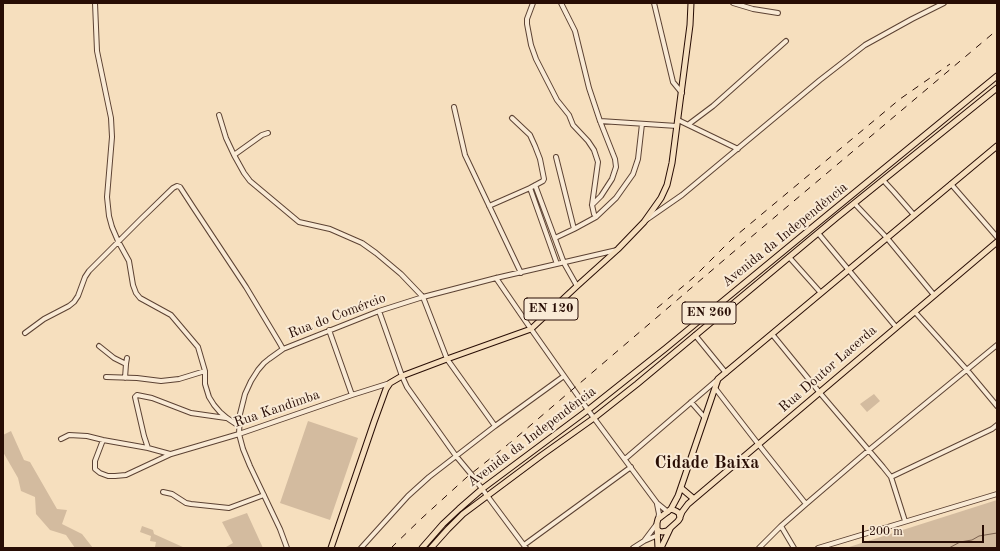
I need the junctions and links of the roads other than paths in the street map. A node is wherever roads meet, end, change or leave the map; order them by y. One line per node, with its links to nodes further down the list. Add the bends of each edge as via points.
1 (95, 3): 47 (street, via 97,50 111,118 107,197 109,216)
2 (533, 3): 35 (street, via 527,24 536,59 557,100 573,125 594,150 598,162)
3 (561, 3): 19 (street, via 575,31)
4 (654, 3): 12 (street, via 673,82)
5 (733, 3): 8 (street)
6 (944, 3): 26 (street, via 865,45)
7 (693, 4): 12 (main road, EN 120)
8 (778, 13)
9 (786, 41): 21 (street)
10 (997, 76): 13 (main road, Avenida da Independência / EN 260)
11 (997, 88): 14 (main road, Avenida da Independência / EN 260)
12 (682, 93): 18 (main road, EN 120)
13 (975, 94): 14 (main road); 25 (main road, Avenida da Independência / EN 260)
14 (981, 100): 28 (main road, Avenida da Independência / EN 260)
15 (454, 107): 36 (street, via 465,155)
16 (219, 115): 27 (street)
17 (512, 118): 32 (street, via 530,135 540,159 544,178)
18 (678, 120): 21 (street); 22 (main road, EN 120)
19 (600, 121): 20 (street); 35 (street, via 616,168 601,196)
20 (642, 124): 22 (street); 39 (street, via 638,159 633,174 616,198)
21 (689, 124): 26 (street)
22 (677, 126): 41 (main road, EN 120, via 667,184 661,198)
23 (268, 133): 27 (street)
24 (997, 146): 31 (main road)
25 (910, 147): 28 (main road); 37 (main road, Avenida da Independência / EN 260)
26 (738, 148): 41 (street, via 682,196)
27 (234, 154): 60 (street, via 250,181 299,222 330,229 362,243 401,274)
28 (916, 154): 30 (main road, Avenida da Independência / EN 260)
29 (556, 157): 42 (street)
30 (883, 180): 34 (main road, Avenida da Independência / EN 260); 38 (street)
31 (951, 184): 38 (main road); 44 (street)
32 (535, 185): 33 (street); 45 (street)
33 (530, 188): 36 (street); 52 (street)
34 (855, 204): 40 (main road, Avenida da Independência / EN 260); 46 (street)
35 (592, 205): 39 (street)
36 (489, 206): 54 (street)
37 (831, 212): 40 (main road); 57 (main road, Avenida da Independência / EN 260)
38 (914, 215): 46 (main road)
39 (596, 217): 42 (street)
40 (836, 218): 43 (main road, Avenida da Independência / EN 260)
41 (644, 222): 49 (main road, EN 120)
42 (574, 229): 45 (street)
43 (818, 233): 50 (main road, Avenida da Independência / EN 260); 53 (street)
44 (997, 237)
45 (555, 238): 51 (street)
46 (887, 238): 53 (main road); 59 (street)
47 (118, 241): 67 (street, via 89,270 74,302); 72 (street, via 173,188 180,187 246,287); 77 (street, via 129,261 136,293 176,320 198,347)
48 (997, 242): 59 (main road, Rua Doutor Lacerda)
49 (618, 250): 51 (street, Rua do Comércio); 56 (main road, EN 120)
50 (789, 257): 58 (street); 61 (main road, Avenida da Independência / EN 260)
51 (564, 263): 52 (street, Rua do Comércio); 56 (street)
52 (557, 264): 54 (street, Rua do Comércio)
53 (849, 270): 58 (main road); 64 (street)
54 (521, 272): 55 (street, Rua do Comércio)
55 (496, 278): 60 (street, Rua do Comércio); 65 (street)
56 (577, 286): 65 (main road, EN 120)
57 (734, 292): 61 (main road); 78 (main road, Avenida da Independência / EN 260)
58 (821, 293): 68 (main road)
59 (934, 295): 63 (main road, Rua Doutor Lacerda)
60 (423, 297): 62 (street, Rua do Comércio); 74 (street)
61 (740, 298): 69 (main road, Avenida da Independência / EN 260)
62 (379, 311): 66 (street, Rua do Comércio); 80 (street)
63 (915, 312): 64 (main road, Rua Doutor Lacerda); 76 (street)
64 (896, 327): 90 (main road, Rua Doutor Lacerda)
65 (531, 329): 74 (main road, EN 120); 81 (street)
66 (329, 330): 72 (street, Rua do Comércio); 91 (street)
67 (25, 333)
68 (772, 334): 79 (main road); 90 (street)
69 (696, 335): 79 (street); 85 (main road, Avenida da Independência / EN 260)
70 (997, 345): 76 (street)
71 (99, 346): 75 (street)
72 (283, 349): 99 (street, Rua do Comércio, via 264,363 251,381 242,404)
73 (127, 358): 75 (street)
74 (448, 359): 80 (main road, EN 120); 100 (street)
75 (126, 364): 84 (street)
76 (967, 370): 93 (street); 107 (street)
77 (205, 371): 84 (street, via 179,379 161,381); 95 (street, via 209,397)
78 (637, 371): 82 (main road, Avenida da Independência / EN 260); 85 (main road)
79 (726, 372): 86 (main road)
80 (402, 376): 87 (main road, EN 120); 110 (street, via 407,387)
81 (564, 376): 94 (street); 100 (street)
82 (631, 376): 88 (main road); 94 (main road, Avenida da Independência / EN 260)
83 (106, 377): 84 (street)
84 (125, 378)
85 (643, 378): 88 (main road, Avenida da Independência / EN 260)
86 (718, 379): 89 (main road); 92 (street)
87 (390, 383): 91 (street, Rua Kandimba); 135 (main road)
88 (637, 384): 96 (main road, Avenida da Independência / EN 260)
89 (716, 388): 97 (main road); 104 (street)
90 (820, 393): 104 (main road, Rua Doutor Lacerda); 107 (street)
91 (352, 395): 101 (street, Rua Kandimba)
92 (691, 402): 97 (street); 111 (street)
93 (997, 406)
94 (588, 410): 96 (street); 106 (main road, Avenida da Independência / EN 260)
95 (227, 418): 99 (street); 105 (street, via 191,413 137,395 135,397)
96 (594, 418): 109 (main road, Avenida da Independência / EN 260); 111 (street)
97 (705, 418): 114 (main road)
98 (997, 425): 113 (street)
99 (238, 426): 101 (street, Rua do Comércio)
100 (496, 426): 110 (street)
101 (239, 434): 108 (street, Rua Kandimba); 118 (street, Rua do Comércio, via 247,461)
102 (61, 439): 103 (street, via 69,436 87,436)
103 (103, 440): 105 (street); 108 (street, Rua Kandimba, via 95,469 108,476 126,475)
104 (758, 445): 120 (main road, Rua Doutor Lacerda); 122 (street)
105 (148, 448): 108 (street)
106 (537, 448): 109 (main road); 115 (main road, Avenida da Independência / EN 260)
107 (869, 450): 113 (street); 122 (street)
108 (171, 454)
109 (542, 455): 119 (main road, Avenida da Independência / EN 260)
110 (456, 456): 115 (street); 136 (street, via 408,496)
111 (625, 460): 112 (street)
112 (631, 467): 121 (street); 133 (street)
113 (891, 477): 126 (street)
114 (681, 488): 120 (main road); 123 (main road)
115 (482, 489): 119 (street); 137 (main road, Avenida da Independência / EN 260, via 443,524)
116 (163, 492): 118 (street, via 172,494 186,503 229,508)
117 (997, 494): 126 (street)
118 (264, 495): 134 (street, Rua do Comércio)
119 (487, 496): 133 (street); 138 (main road, Avenida da Independência / EN 260, via 463,514)
120 (694, 499): 124 (main road, Rua Doutor Lacerda, via 686,505)
121 (657, 503): 123 (street); 125 (street)
122 (806, 504): 127 (street)
123 (669, 511): 124 (main road, via 676,511); 125 (main road)
124 (680, 518): 129 (main road, Rua Doutor Lacerda)
125 (658, 519): 128 (main road)
126 (905, 521): 143 (street)
127 (781, 526): 141 (street); 142 (street)
128 (657, 527): 130 (main road); 131 (main road, Rua Doutor Lacerda); 132 (street)
129 (670, 528): 130 (main road, Rua Doutor Lacerda); 140 (main road, Rua Doutor Lacerda)
130 (665, 532): 131 (main road, Rua Doutor Lacerda)
131 (658, 535): 132 (street); 140 (main road, Rua Doutor Lacerda)
132 (644, 541): 139 (street)
133 (525, 546)
134 (287, 548)
135 (331, 548)
136 (361, 548)
137 (422, 548)
138 (431, 548)
139 (633, 548)
140 (660, 548)
141 (759, 548)
142 (794, 548)
143 (818, 548)

